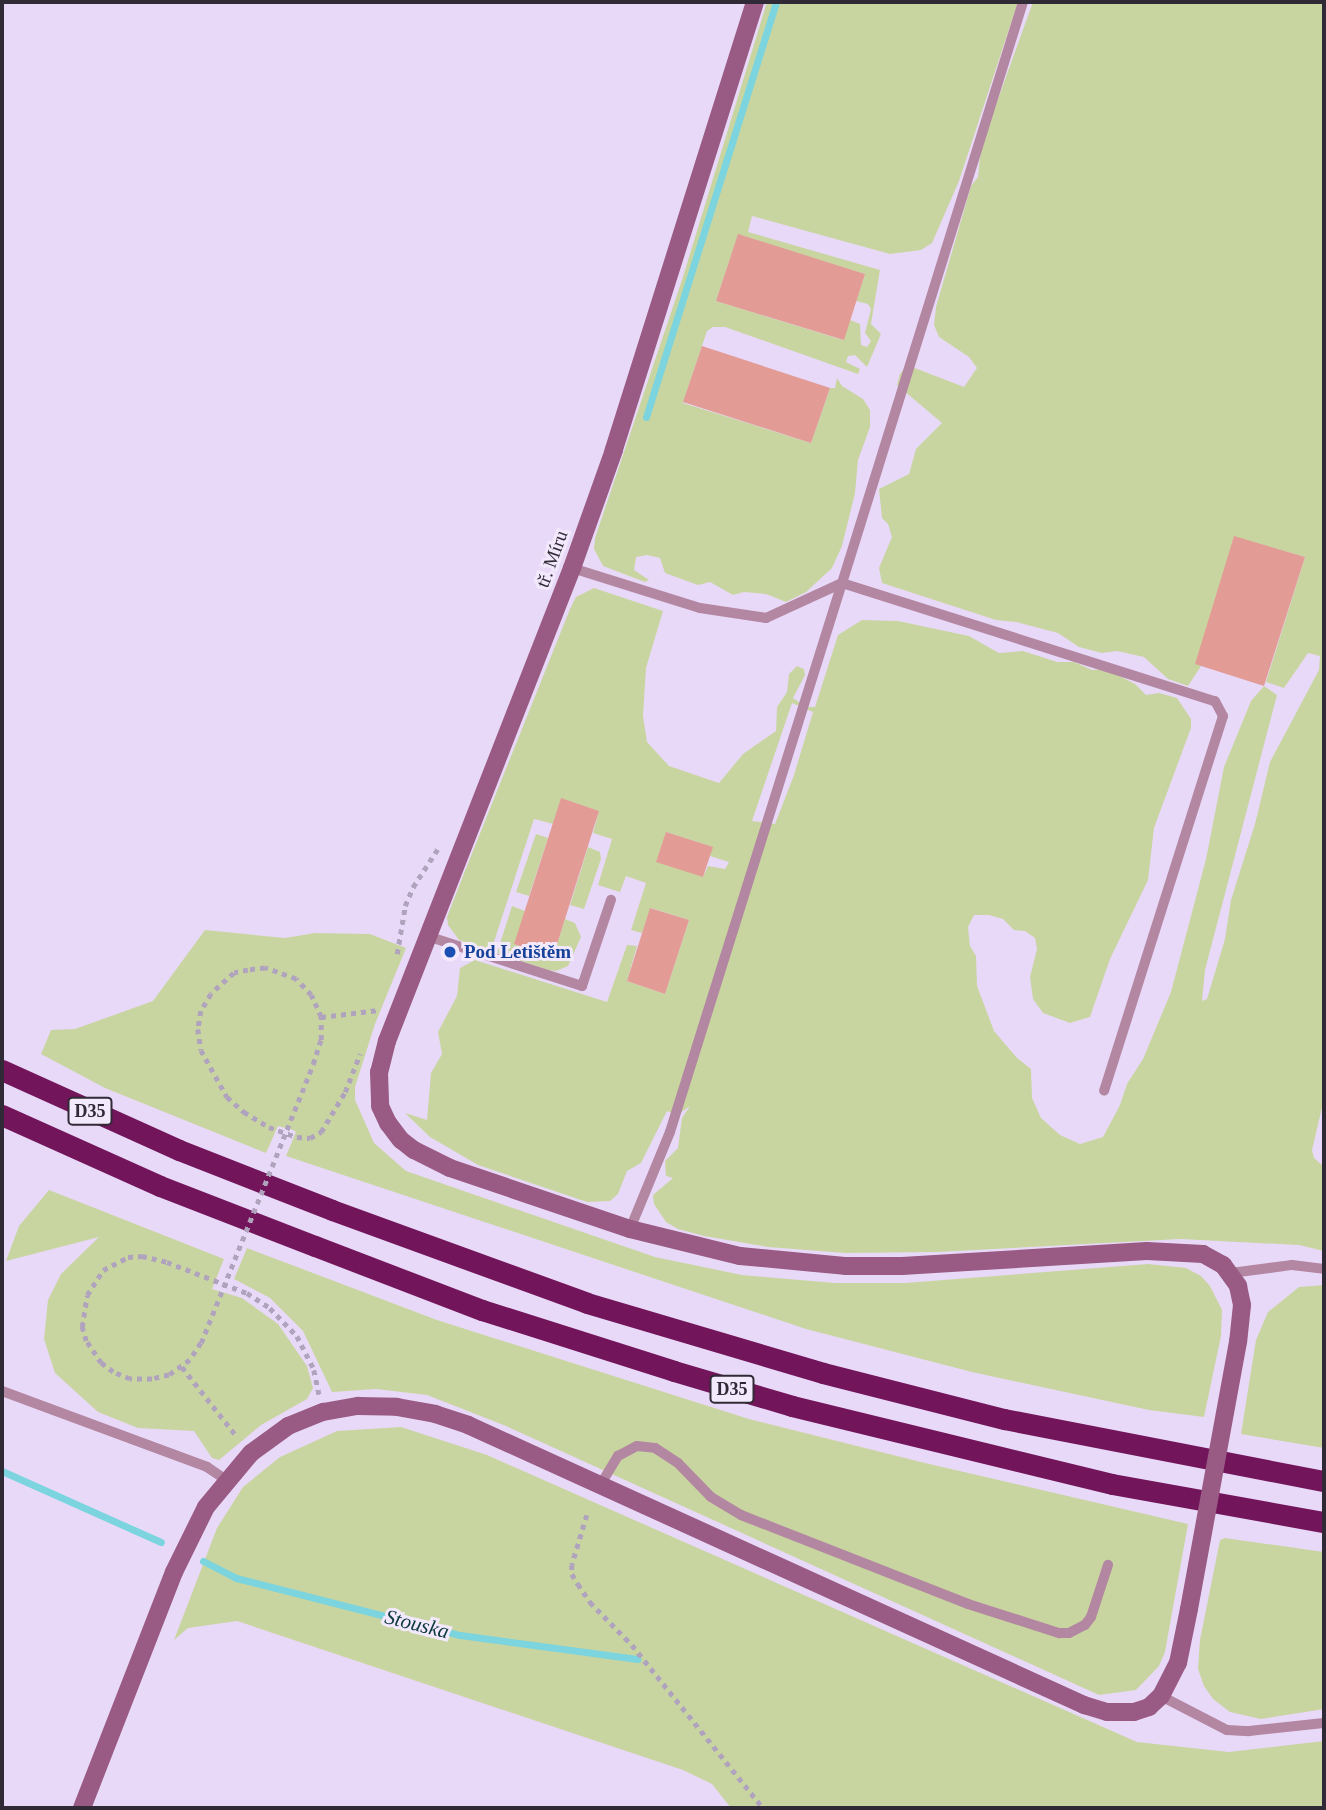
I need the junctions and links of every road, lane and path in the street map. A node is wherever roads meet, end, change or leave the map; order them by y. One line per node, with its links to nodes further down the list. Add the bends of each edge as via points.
1 (755, 2): 3 (main road, tř. Míru, via 614,450)
2 (1023, 2): 4 (lane)
3 (572, 568): 4 (lane, via 700,608 766,618); 7 (main road, tř. Míru)
4 (842, 583): 16 (lane, via 1215,701 1223,716); 18 (lane, via 670,1132)
5 (444, 841): 8 (path, via 405,906)
6 (611, 900): 7 (lane, via 582,986)
7 (427, 936): 10 (main road, tř. Míru)
8 (397, 959)
9 (382, 998): 11 (path)
10 (399, 1009): 11 (path); 18 (main road, tř. Míru, via 380,1072 378,1099 388,1123 407,1145 436,1162)
11 (378, 1010): 12 (path); 13 (path)
12 (321, 1017): 14 (path, via 311,995 284,972 265,968 234,973 211,994 201,1011 201,1050 215,1080 244,1112 269,1127 310,1139 330,1119); 21 (path, bridge, via 321,1040 313,1064 201,1343)
13 (373, 1022)
14 (364, 1045)
15 (2, 1070): 26 (highway, D35, via 179,1150 587,1303 823,1373 1004,1419)
16 (1104, 1091)
17 (2, 1115): 29 (highway, D35, via 160,1186 481,1310 674,1371 792,1406 1085,1477)
18 (629, 1229): 20 (main road, via 709,1250 792,1263 938,1265 1180,1251 1211,1256)
19 (1324, 1269): 20 (lane, via 1292,1265)
20 (1231, 1273): 31 (main road, bridge, via 1241,1296 1238,1341 1178,1663)
21 (182, 1367): 23 (path, via 152,1379 130,1379 113,1372 93,1354 82,1327 83,1311 87,1294 103,1270 128,1257 156,1258 260,1301 286,1322 308,1355); 24 (path)
22 (2, 1391): 25 (lane, via 207,1467)
23 (323, 1412): 24 (main road, via 288,1426); 27 (main road, via 376,1406 435,1414)
24 (251, 1453): 25 (main road)
25 (226, 1480): 33 (main road, via 206,1507 178,1562)
26 (1324, 1481)
27 (601, 1484): 30 (lane, via 618,1456 638,1446 655,1448 678,1463 711,1497 741,1515 968,1604 1059,1633 1069,1633 1091,1617); 31 (main road, via 1091,1708 1134,1712)
28 (587, 1515): 34 (path, via 572,1574 590,1602 632,1645)
29 (1324, 1522)
30 (1108, 1565)
31 (1161, 1696): 32 (lane, via 1227,1730)
32 (1324, 1723)
33 (82, 1808)
34 (763, 1808)

